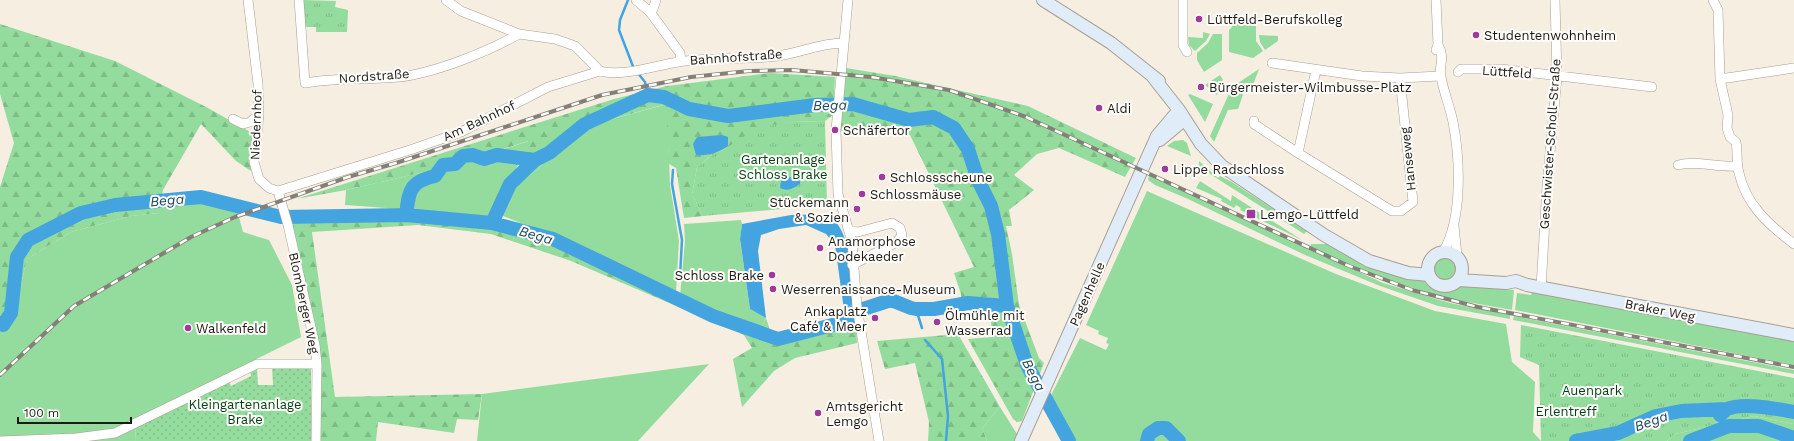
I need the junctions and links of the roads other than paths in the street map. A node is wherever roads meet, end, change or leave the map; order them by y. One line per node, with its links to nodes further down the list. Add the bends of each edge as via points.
1 (248, 0): 28 (street, Niedernhof)
2 (299, 0): 13 (street, Nordstraße, via 305,83 400,76 427,71 494,48)
3 (446, 0): 13 (street, via 461,11)
4 (636, 0): 12 (street, Bahnhofstraße)
5 (656, 0): 12 (street)
6 (848, 0): 14 (street)
7 (1043, 0): 27 (street, via 1111,43 1154,77 1174,97)
8 (1183, 0): 15 (street, via 1183,45)
9 (1436, 0): 22 (street, via 1436,51)
10 (1555, 0): 23 (street, Geschwister-Scholl-Straße)
11 (1714, 0): 25 (street, via 1718,10)
12 (650, 12): 16 (street, Bahnhofstraße, via 680,53)
13 (519, 34): 20 (street, via 555,39 575,46)
14 (843, 43): 16 (street, Bahnhofstraße, via 831,43 779,56); 36 (street, via 836,130 838,194)
15 (1187, 52)
16 (682, 61): 20 (street, Am Bahnhof, via 622,72)
17 (1272, 63): 19 (street)
18 (1794, 68): 25 (street)
19 (1316, 70): 24 (street); 31 (street)
20 (600, 71): 34 (street, Am Bahnhof, via 548,87 461,132)
21 (1458, 72): 23 (street, Lüttfeld, via 1461,69 1501,69)
22 (1440, 73): 24 (street); 35 (street, via 1453,121 1457,150 1458,190)
23 (1557, 76): 26 (street, Lüttfeld); 43 (street, Geschwister-Scholl-Straße)
24 (1400, 78): 31 (street, Hanseweg, via 1413,202 1400,211 1392,211)
25 (1720, 78): 33 (street, via 1728,115 1727,128 1730,137 1736,142)
26 (1652, 87)
27 (1182, 114): 41 (street, via 1201,144 1222,166 1324,235 1369,261 1399,270); 49 (street, Pagenhelle, via 1153,147)
28 (259, 115): 29 (street, via 243,124); 34 (street, Niedernhof, via 254,162 259,179 269,188)
29 (233, 119)
30 (1254, 120): 31 (street, Hanseweg, via 1254,124)
31 (1298, 153)
32 (1678, 165): 33 (street, via 1691,162)
33 (1737, 166): 37 (street, via 1748,200 1771,226)
34 (278, 191): 45 (street, Blomberger Weg, via 288,225)
35 (1454, 225): 38 (street); 39 (street)
36 (850, 231): 40 (street); 40 (street, via 858,232 892,223 898,225 902,232 898,242)
37 (1794, 244)
38 (1443, 252): 39 (street); 41 (street, via 1434,256)
39 (1457, 256): 42 (street, via 1462,262)
40 (853, 264): 48 (street, via 857,308)
41 (1429, 270): 42 (street, Braker Weg, via 1440,286 1450,286)
42 (1461, 275): 43 (street, Braker Weg)
43 (1541, 288): 44 (street, Braker Weg)
44 (1794, 336)
45 (317, 364): 46 (street, via 257,364 115,433 76,438); 47 (street, Blomberger Weg)
46 (0, 440)
47 (316, 441)
48 (878, 441)
49 (1021, 441)

